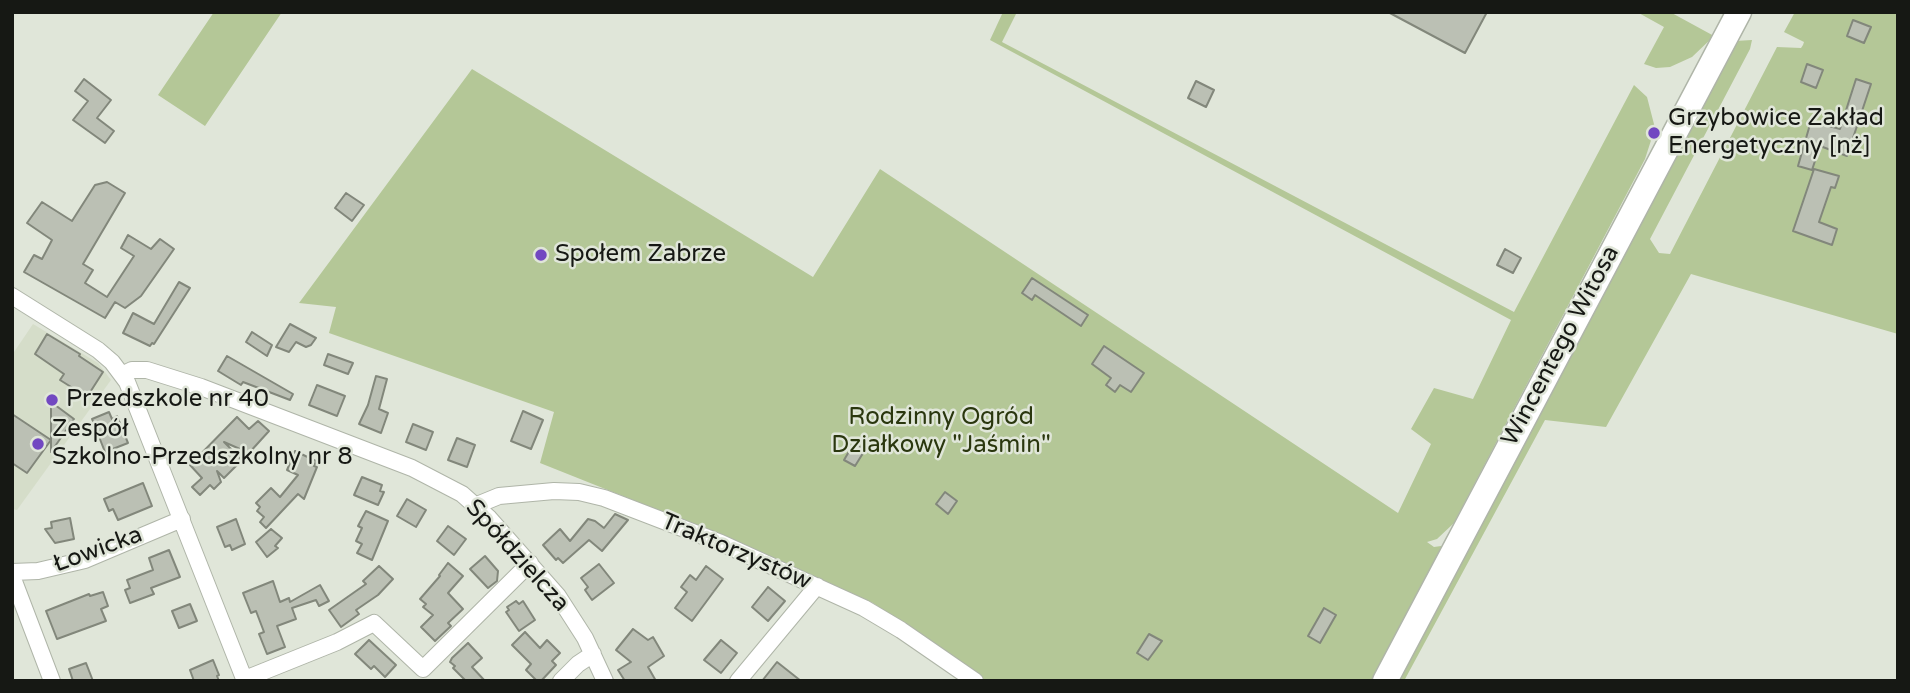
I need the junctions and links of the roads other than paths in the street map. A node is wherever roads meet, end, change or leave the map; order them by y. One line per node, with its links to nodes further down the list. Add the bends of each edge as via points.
1 (1739, 12): 16 (main road, Wincentego Witosa)
2 (12, 296): 3 (street, via 98,350)
3 (122, 375): 4 (street, Spółdzielcza, via 147,370 201,387 412,468); 5 (street)
4 (477, 505): 6 (street, Spółdzielcza); 8 (street, Traktorzystów, via 508,495 591,494 721,543)
5 (182, 519): 7 (street, Łowicka, via 85,560); 10 (street)
6 (530, 563): 9 (street, Spółdzielcza, via 567,610); 10 (street, via 423,669 374,623)
7 (12, 574): 11 (street)
8 (817, 586): 14 (street); 15 (street, Traktorzystów, via 890,622)
9 (593, 654): 12 (street); 13 (street, Spółdzielcza)
10 (245, 680)
11 (52, 681)
12 (561, 681)
13 (605, 681)
14 (738, 681)
15 (975, 681)
16 (1385, 681)

